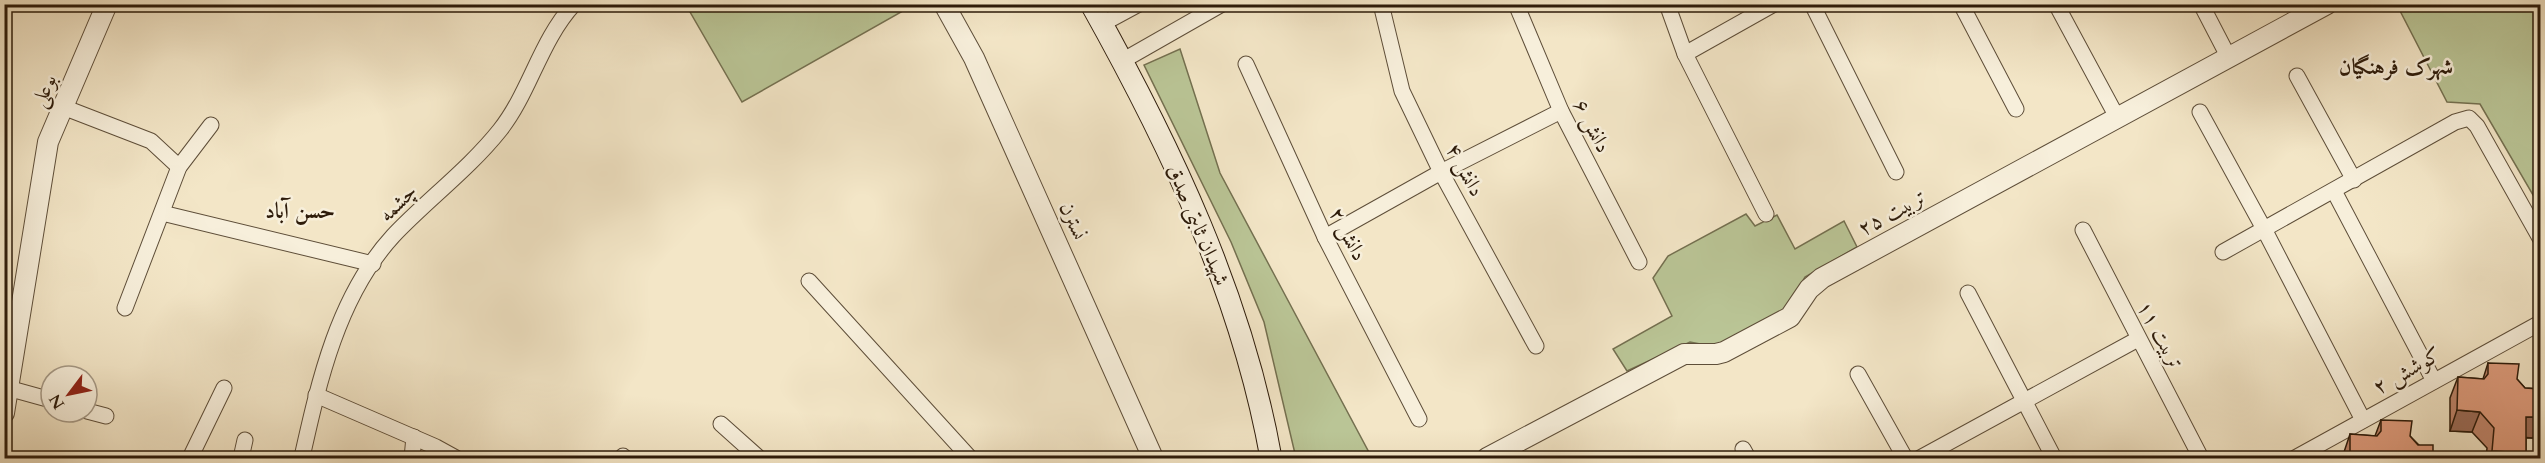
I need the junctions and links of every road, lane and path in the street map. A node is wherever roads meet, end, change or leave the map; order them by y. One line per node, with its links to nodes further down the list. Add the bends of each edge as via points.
1 (107, 4): 22 (street, بوعلی)
2 (574, 4): 41 (street, چشمه, via 537,60 520,100 500,130 392,238)
3 (945, 4): 71 (street, نسترن, via 974,58)
4 (1091, 4): 16 (main road, شهیدان ثابتی صدق)
5 (1139, 4): 16 (street)
6 (1222, 4): 19 (street)
7 (1381, 4): 29 (street, دانش ۴, via 1402,91)
8 (1516, 4): 24 (street, دانش ۶)
9 (1667, 4): 17 (street)
10 (1774, 4): 17 (street)
11 (1812, 4): 30 (street)
12 (1961, 4): 23 (street)
13 (2056, 4): 26 (street)
14 (2201, 4): 18 (street)
15 (2318, 7): 18 (street, تربیت ۲۵)
16 (1102, 24): 19 (main road, شهیدان ثابتی صدق)
17 (1685, 54): 34 (street)
18 (2229, 58): 26 (street, تربیت ۲۵)
19 (1122, 61): 72 (main road, شهیدان ثابتی صدق, via 1196,210 1237,319)
20 (1246, 64): 37 (street, دانش ۲)
21 (2297, 76): 31 (street)
22 (63, 107): 28 (street, via 151,141); 50 (street, بوعلی, via 48,142)
23 (2016, 109)
24 (1561, 111): 29 (street); 40 (street, دانش ۶)
25 (2200, 112): 35 (street)
26 (2118, 119): 73 (street, تربیت ۲۵, via 1822,278 1809,289 1790,317 1724,352 1684,354)
27 (211, 125): 28 (street)
28 (179, 167): 33 (street)
29 (1441, 172): 37 (street); 47 (street, دانش ۴)
30 (1896, 172)
31 (2354, 180): 32 (street); 38 (street, via 2455,122 2469,118)
32 (2334, 191): 35 (street); 49 (street)
33 (162, 213): 41 (street); 44 (street)
34 (1766, 214)
35 (2264, 229): 39 (street); 59 (street)
36 (2083, 230): 46 (street, تربیت ۱۱)
37 (1325, 237): 58 (street, دانش ۲)
38 (2541, 238)
39 (2223, 252)
40 (1639, 262)
41 (373, 264): 52 (street, چشمه, via 352,293)
42 (809, 281): 70 (street)
43 (1968, 293): 54 (street)
44 (125, 308)
45 (2541, 323): 49 (street, کوشش ۲)
46 (2138, 339): 54 (street); 77 (street, تربیت ۱۱)
47 (1536, 346)
48 (1858, 374): 74 (street)
49 (2434, 381): 59 (street, کوشش ۲)
50 (7, 387): 53 (street); 55 (street, بوعلی)
51 (224, 388): 65 (street)
52 (316, 395): 61 (street); 63 (street, چشمه)
53 (39, 396)
54 (2024, 401): 75 (street); 76 (street)
55 (4, 413)
56 (99, 414): 57 (street)
57 (106, 416)
58 (1419, 419)
59 (2363, 420): 64 (street, کوشش ۲)
60 (721, 424): 69 (street)
61 (414, 437): 67 (street); 68 (street)
62 (245, 440): 66 (street)
63 (302, 457)
64 (2295, 458)
65 (190, 459)
66 (241, 459)
67 (412, 459)
68 (456, 459)
69 (759, 459)
70 (970, 459)
71 (1153, 459)
72 (1271, 459)
73 (1487, 459)
74 (1905, 459)
75 (1920, 459)
76 (2054, 459)
77 (2201, 459)

